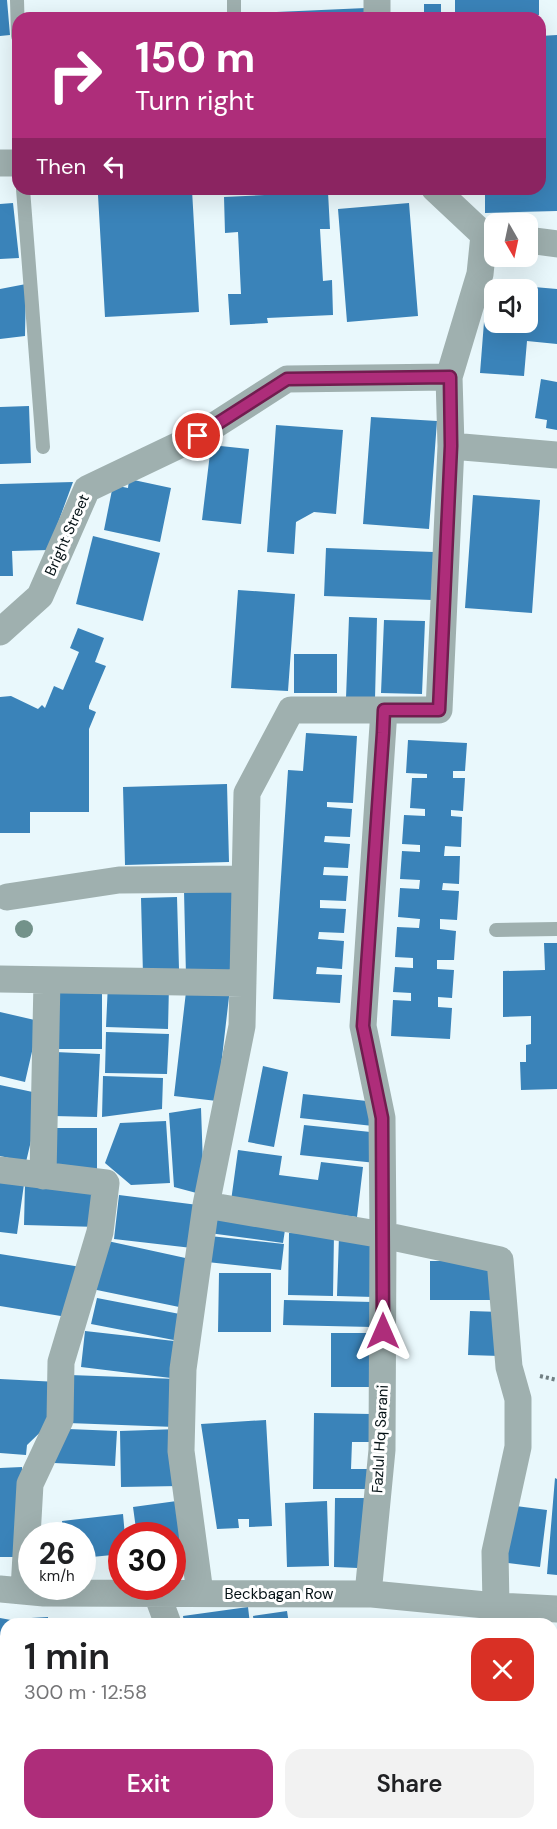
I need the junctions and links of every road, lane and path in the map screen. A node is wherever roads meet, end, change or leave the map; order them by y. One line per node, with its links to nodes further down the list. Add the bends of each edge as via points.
1 (23, 195): 9 (lane)
2 (442, 195): 3 (street)
3 (484, 232)
4 (538, 241): 5 (street)
5 (557, 244)
6 (484, 257): 7 (street)
7 (450, 377): 8 (street); 11 (street, Bright Street, via 287,379 198,436 87,489 40,596)
8 (451, 446): 10 (street); 12 (street, via 439,710)
9 (43, 447)
10 (557, 455)
11 (0, 632)
12 (384, 710): 13 (street, via 291,710 247,793); 23 (street, Fazlul Hq Sarani, via 363,1026 382,1118)
13 (245, 879): 14 (street, via 119,880); 19 (street)
14 (7, 897)
15 (557, 929): 16 (lane)
16 (496, 930)
17 (0, 980): 18 (street)
18 (47, 980): 19 (street); 21 (street)
19 (243, 983): 22 (street, via 242,1026)
20 (0, 1170): 21 (street)
21 (43, 1176): 24 (street, via 106,1183 100,1232 61,1362 60,1420 30,1484)
22 (206, 1205): 23 (street); 26 (street, via 183,1369 181,1451)
23 (383, 1235): 28 (street, Fazlul Hq Sarani, via 382,1450); 30 (street, via 500,1260 509,1367 518,1398 519,1447 495,1552)
24 (12, 1590): 27 (street, Beckbagan Row)
25 (186, 1593): 26 (street, Beckbagan Row)
26 (200, 1593): 28 (street, Beckbagan Row)
27 (108, 1594)
28 (368, 1594): 30 (street, Beckbagan Row)
29 (159, 1600): 32 (street)
30 (495, 1606): 31 (street, Beckbagan Row)
31 (557, 1609)
32 (166, 1618)

